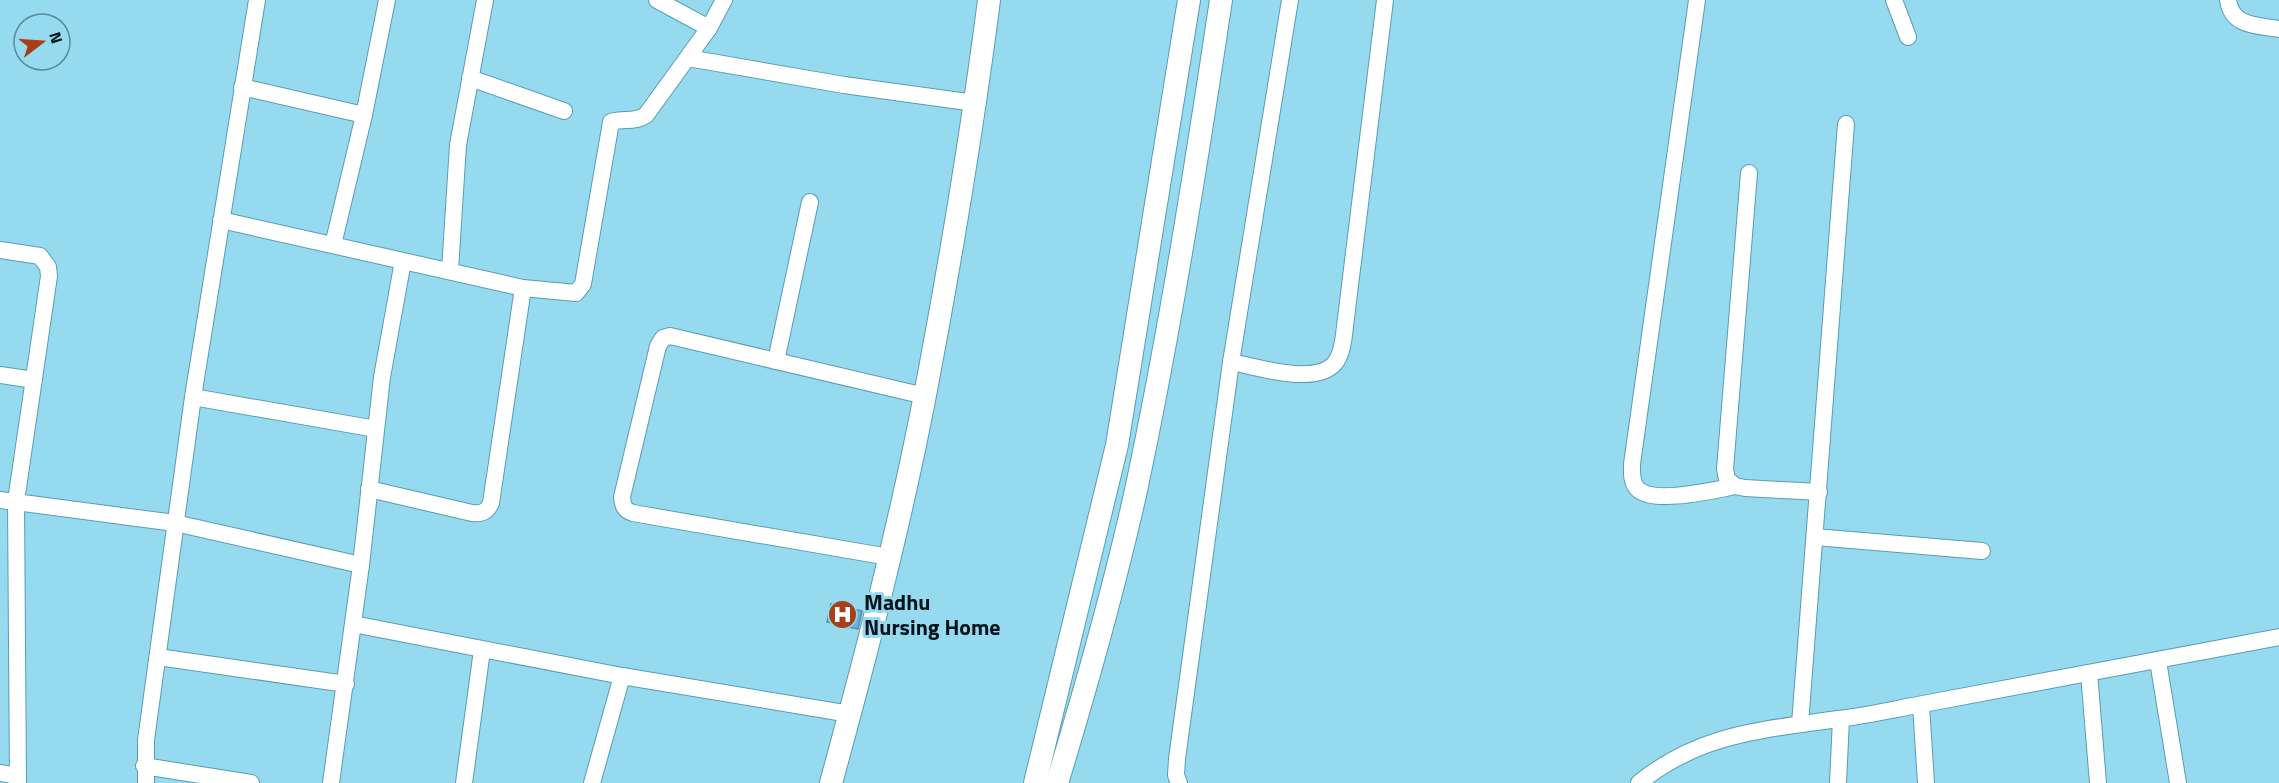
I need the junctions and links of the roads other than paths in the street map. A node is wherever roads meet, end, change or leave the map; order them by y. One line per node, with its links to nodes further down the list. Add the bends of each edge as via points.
1 (257, 0): 19 (street)
2 (387, 0): 22 (street)
3 (485, 0): 18 (street)
4 (657, 0): 14 (street)
5 (724, 0): 14 (street)
6 (989, 0): 20 (main road)
7 (1189, 0): 69 (main road, via 1117,445)
8 (1221, 0): 70 (main road, via 1190,212 1135,495)
9 (1290, 0): 33 (street)
10 (1385, 0): 33 (street, via 1343,343 1335,363 1320,373 1302,375)
11 (1696, 0): 39 (street, via 1632,480 1646,494 1694,495)
12 (1894, 0): 16 (street)
13 (2228, 0): 15 (street, via 2239,21)
14 (709, 28): 17 (street)
15 (2279, 29)
16 (1908, 37)
17 (688, 58): 20 (street); 31 (street, via 646,115 611,122 582,288 569,294)
18 (470, 78): 21 (street); 30 (street, via 456,168)
19 (242, 87): 22 (street); 26 (street)
20 (975, 103): 36 (main road)
21 (564, 111)
22 (364, 115): 27 (street)
23 (1846, 124): 41 (street)
24 (1749, 173): 39 (street, via 1725,469 1727,480)
25 (810, 202): 32 (street)
26 (221, 220): 27 (street); 37 (street)
27 (333, 245): 29 (street)
28 (0, 250): 35 (street, via 40,256 48,267)
29 (404, 261): 30 (street); 38 (street)
30 (450, 270): 31 (street)
31 (523, 288): 40 (street, via 488,509 472,513)
32 (776, 361): 36 (street); 46 (street, via 670,336 663,338 652,369 623,506 633,513)
33 (1231, 362): 71 (street, via 1177,759)
34 (0, 375): 35 (street)
35 (34, 380): 42 (street)
36 (925, 396): 46 (main road)
37 (193, 397): 38 (street); 43 (street)
38 (376, 429): 40 (street)
39 (1735, 486): 41 (street)
40 (369, 489): 47 (street)
41 (1819, 492): 44 (street)
42 (8, 500): 43 (street); 62 (street)
43 (175, 523): 47 (street); 51 (street)
44 (1815, 537): 45 (street); 59 (street)
45 (1982, 551)
46 (889, 556): 57 (main road)
47 (361, 565): 48 (street)
48 (353, 624): 50 (street); 55 (street)
49 (2279, 637): 52 (street)
50 (482, 650): 54 (street); 66 (street)
51 (158, 657): 55 (street); 60 (street)
52 (2158, 661): 53 (street); 76 (street)
53 (2089, 674): 56 (street); 75 (street)
54 (622, 676): 57 (street); 67 (street)
55 (346, 684): 65 (street)
56 (1921, 705): 58 (street); 74 (street)
57 (850, 714): 68 (main road)
58 (1841, 719): 59 (street); 73 (street)
59 (1800, 724): 72 (street, via 1716,740 1686,752)
60 (144, 766): 63 (street); 64 (street)
61 (0, 773): 62 (street)
62 (18, 780)
63 (146, 783)
64 (252, 783)
65 (331, 783)
66 (464, 783)
67 (592, 783)
68 (831, 783)
69 (1035, 783)
70 (1057, 783)
71 (1179, 783)
72 (1639, 783)
73 (1838, 783)
74 (1926, 783)
75 (2098, 783)
76 (2178, 783)

